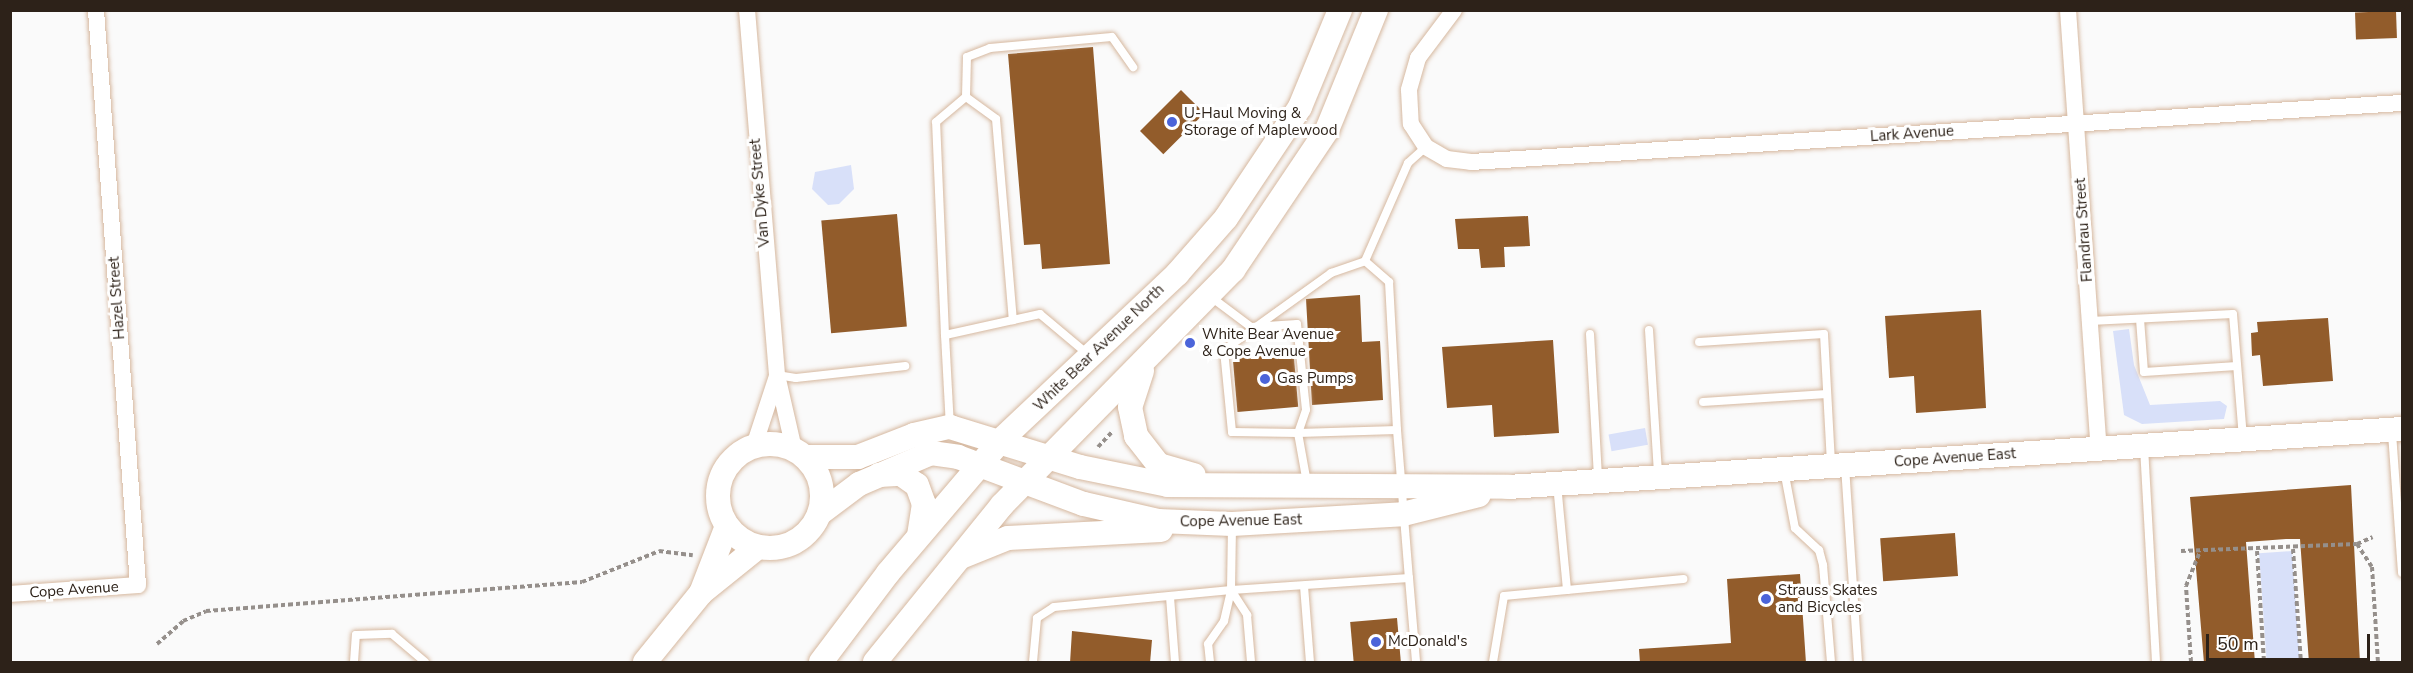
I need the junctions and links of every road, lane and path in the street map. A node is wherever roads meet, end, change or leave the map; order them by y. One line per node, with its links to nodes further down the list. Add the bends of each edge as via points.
1 (96, 10): 70 (street, Hazel Street)
2 (747, 10): 26 (street, Van Dyke Street)
3 (1340, 10): 22 (street, White Bear Avenue North, via 1300,106 1249,188 1177,274)
4 (1376, 10): 13 (street, via 1311,157 1264,230)
5 (1454, 10): 11 (street, via 1418,58 1409,90 1411,124)
6 (2068, 10): 10 (street, Flandrau Street)
7 (1133, 67): 8 (lane, via 1112,36 990,48 967,57)
8 (966, 97): 15 (lane, via 996,119); 19 (lane, via 936,122)
9 (2403, 104): 10 (street, Lark Avenue)
10 (2076, 123): 11 (street, Lark Avenue, via 1471,162 1447,159); 16 (street, Flandrau Street)
11 (1426, 147): 12 (lane, via 1408,163)
12 (1365, 261): 17 (lane, via 1331,273); 32 (lane, via 1389,282)
13 (1210, 296): 17 (lane); 23 (street)
14 (2140, 319): 16 (lane); 25 (lane, via 2233,314); 25 (lane, via 2144,372)
15 (1013, 320): 19 (lane); 22 (lane, via 1040,314)
16 (2090, 321): 38 (street, Flandrau Street)
17 (1251, 327): 33 (lane, via 1297,324 1306,410); 33 (lane, via 1224,350 1232,432)
18 (1649, 330): 46 (lane)
19 (945, 334): 30 (lane)
20 (1590, 334): 48 (lane)
21 (1699, 342): 27 (lane, via 1824,334)
22 (1090, 356): 34 (street, White Bear Avenue North)
23 (1146, 363): 41 (street); 51 (street, via 1130,413 1136,436 1159,465 1188,474)
24 (905, 366): 26 (lane, via 796,378)
25 (2237, 366): 35 (lane)
26 (777, 375): 36 (street, Van Dyke Street); 40 (street, Van Dyke Street)
27 (1827, 394): 28 (lane); 43 (lane)
28 (1704, 402)
29 (1122, 422): 39 (path)
30 (950, 427): 34 (street, Cope Avenue East); 40 (street, via 914,435 858,457)
31 (2397, 429): 35 (street, Cope Avenue East); 67 (lane)
32 (1397, 430): 33 (lane); 49 (lane)
33 (1298, 433): 51 (lane)
34 (1001, 440): 41 (street, Cope Avenue East); 42 (street, White Bear Avenue North)
35 (2243, 440): 37 (street, Cope Avenue East)
36 (754, 446): 40 (street); 56 (street, via 740,453 720,479 718,495)
37 (2144, 446): 38 (street, Cope Avenue East); 92 (lane)
38 (2099, 449): 43 (street, Cope Avenue East)
39 (1094, 451)
40 (799, 453): 53 (street, via 821,483)
41 (1051, 458): 47 (street); 51 (street, Cope Avenue East, via 1168,485)
42 (979, 465): 45 (street, Cope Avenue East, via 931,453); 47 (street, Cope Avenue East); 57 (street, White Bear Avenue North)
43 (1838, 466): 44 (street, Cope Avenue East); 91 (lane)
44 (1784, 469): 46 (street, Cope Avenue East); 90 (lane, via 1795,528 1820,550)
45 (874, 476): 53 (street, Cope Avenue East); 57 (street, via 895,473 917,485 924,504)
46 (1658, 478): 48 (street, Cope Avenue East)
47 (1025, 482): 55 (street, Cope Avenue East, via 1128,515); 66 (street)
48 (1598, 482): 50 (street, Cope Avenue East)
49 (1398, 483): 51 (street, Cope Avenue East); 52 (street, Cope Avenue East); 54 (lane)
50 (1557, 484): 52 (street, Cope Avenue East); 73 (lane)
51 (1307, 486)
52 (1508, 487): 54 (street, Cope Avenue East)
53 (819, 514): 60 (street, via 812,528 788,545)
54 (1403, 514): 55 (street, Cope Avenue East); 68 (lane)
55 (1232, 524): 66 (street, via 1008,538 980,546); 72 (lane)
56 (727, 526): 60 (street); 74 (street)
57 (919, 536): 81 (street, White Bear Avenue North)
58 (2373, 537): 59 (path)
59 (2357, 544): 61 (path); 96 (path, via 2372,567)
60 (758, 547): 74 (street)
61 (2293, 549): 63 (path); 95 (path)
62 (2181, 551): 64 (path)
63 (2257, 551): 64 (path); 94 (path)
64 (2199, 554): 93 (path, via 2186,586)
65 (703, 556): 77 (path, via 659,551 582,582 206,611 183,621)
66 (949, 566): 82 (street)
67 (2403, 573)
68 (1409, 578): 71 (lane); 88 (lane)
69 (1683, 579): 73 (lane)
70 (138, 585): 75 (street, Cope Avenue)
71 (1304, 586): 72 (lane); 87 (lane)
72 (1231, 590): 76 (lane); 85 (lane, via 1224,621 1208,644); 86 (lane, via 1247,615)
73 (1567, 590): 89 (lane, via 1504,596)
74 (701, 593): 80 (street)
75 (10, 594)
76 (1170, 597): 83 (lane, via 1054,608 1037,618); 84 (lane)
77 (157, 644)
78 (354, 663): 79 (lane, via 356,635 392,634)
79 (425, 663)
80 (645, 663)
81 (821, 663)
82 (875, 663)
83 (1033, 663)
84 (1175, 663)
85 (1210, 663)
86 (1251, 663)
87 (1310, 663)
88 (1416, 663)
89 (1493, 663)
90 (1831, 663)
91 (1858, 663)
92 (2156, 663)
93 (2191, 663)
94 (2264, 663)
95 (2301, 663)
96 (2378, 663)

